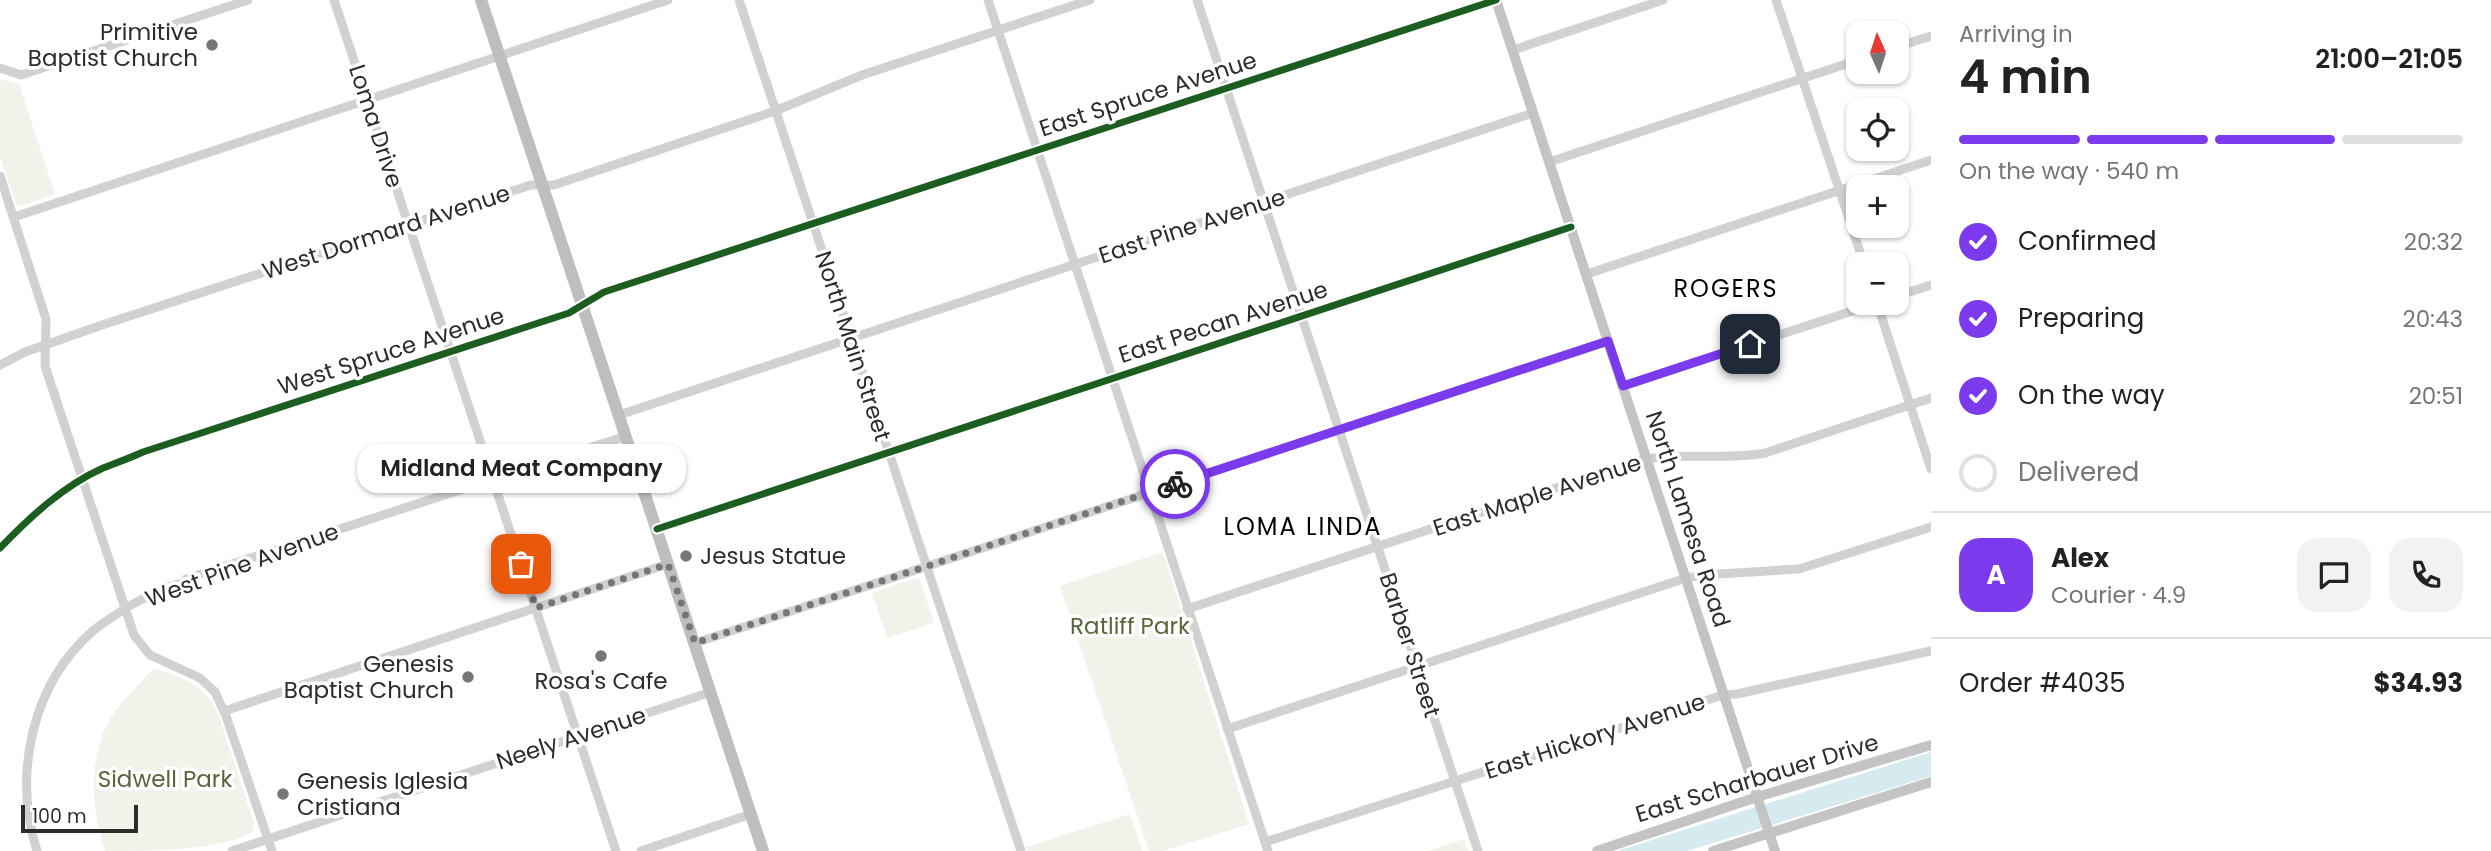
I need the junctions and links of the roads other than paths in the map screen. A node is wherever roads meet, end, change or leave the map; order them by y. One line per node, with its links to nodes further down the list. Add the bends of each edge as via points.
1 (248, 0): 18 (street, via 21,75)
2 (334, 0): 21 (street, Loma Drive)
3 (481, 0): 16 (highway)
4 (668, 0): 16 (street)
5 (739, 0): 22 (street, North Main Street)
6 (988, 0): 12 (street)
7 (1090, 0): 12 (street, West Dormard Avenue)
8 (1197, 0): 20 (street, Barber Street)
9 (1496, 0): 15 (main road, North Lamesa Road); 20 (street, East Spruce Avenue)
10 (1663, 0): 15 (street)
11 (1776, 0): 19 (street)
12 (999, 30): 22 (street, West Dormard Avenue, via 863,75); 24 (street)
13 (1931, 36): 14 (street)
14 (1909, 43)
15 (1513, 50): 23 (main road, North Lamesa Road)
16 (500, 56): 21 (street); 28 (highway)
17 (1846, 64): 19 (street)
18 (0, 68)
19 (1802, 78): 26 (street); 29 (street)
20 (1226, 88): 24 (street, East Spruce Avenue); 30 (street, Barber Street)
21 (367, 100): 31 (street); 33 (street, Loma Drive)
22 (775, 111): 28 (street, West Dormard Avenue, via 554,185); 32 (street, North Main Street)
23 (1533, 113): 26 (main road, North Lamesa Road); 30 (street, East Pine Avenue)
24 (1038, 150): 32 (street, East Spruce Avenue); 36 (street)
25 (1931, 160): 29 (street)
26 (1549, 162): 34 (main road, North Lamesa Road)
27 (0, 176): 31 (street)
28 (542, 185): 33 (street, West Dormard Avenue); 40 (highway)
29 (1840, 190): 35 (street); 37 (street)
30 (1264, 202): 36 (street, East Pine Avenue); 43 (street, Barber Street)
31 (14, 217): 46 (street, via 46,319)
32 (813, 224): 40 (street, West Spruce Avenue, via 604,292); 44 (street, North Main Street)
33 (410, 225): 46 (street, West Dormard Avenue); 47 (street, Loma Drive)
34 (1571, 227): 37 (main road, North Lamesa Road); 43 (street, East Pecan Avenue)
35 (1860, 252)
36 (1076, 264): 44 (street, East Pine Avenue); 49 (street)
37 (1587, 274): 45 (main road, North Lamesa Road)
38 (1931, 285): 39 (street)
39 (1909, 292)
40 (583, 305): 47 (street, West Spruce Avenue); 53 (highway)
41 (1846, 313): 50 (street)
42 (1881, 315): 52 (street)
43 (1302, 316): 49 (street, East Pecan Avenue); 54 (street, Barber Street)
44 (851, 338): 53 (street); 56 (street, North Main Street)
45 (1608, 341): 50 (main road, North Lamesa Road); 54 (street)
46 (45, 344): 48 (street, West Dormard Avenue); 59 (street, via 45,366)
47 (451, 352): 59 (street, West Spruce Avenue, via 143,452); 60 (street, Loma Drive)
48 (0, 365)
49 (1114, 378): 56 (street, East Pecan Avenue); 61 (street)
50 (1623, 386): 57 (main road, North Lamesa Road)
51 (1931, 398): 52 (street, East Maple Avenue)
52 (1910, 406): 57 (street, East Maple Avenue, via 1765,453); 58 (street)
53 (619, 415): 55 (highway)
54 (1339, 430): 61 (street); 64 (street, Barber Street)
55 (626, 436): 60 (street, West Pine Avenue); 63 (highway)
56 (888, 453): 63 (street, East Pecan Avenue); 67 (street, North Main Street)
57 (1646, 458): 64 (street, East Maple Avenue); 68 (main road, North Lamesa Road)
58 (1931, 469)
59 (83, 479): 65 (street, West Spruce Avenue, via 49,502); 70 (street)
60 (493, 480): 69 (street, Loma Drive); 70 (street, West Pine Avenue, via 186,579)
61 (1151, 493): 67 (street); 71 (street)
62 (1931, 527): 68 (street, via 1805,568)
63 (657, 529): 66 (highway)
64 (1378, 547): 71 (street, East Maple Avenue); 74 (street, Barber Street)
65 (0, 548)
66 (668, 564): 69 (street); 72 (highway)
67 (926, 566): 72 (street); 94 (street, North Main Street)
68 (1686, 578): 74 (street); 76 (main road, North Lamesa Road)
69 (536, 608): 77 (street); 79 (street, Loma Drive)
70 (125, 609): 77 (street, via 141,647 157,660 206,683); 88 (street, West Pine Avenue, via 93,631 67,660 38,716 26,772 29,821)
71 (1187, 609): 78 (street)
72 (695, 643): 75 (highway)
73 (1931, 650): 76 (street, East Hickory Avenue)
74 (1417, 666): 78 (street); 81 (street, Barber Street)
75 (711, 692): 79 (street, Neely Avenue); 84 (highway)
76 (1723, 695): 81 (street, East Hickory Avenue); 83 (main road, North Lamesa Road)
77 (224, 711): 86 (street)
78 (1227, 729): 87 (street)
79 (578, 736): 86 (street, Neely Avenue); 91 (street, Loma Drive)
80 (1931, 745): 83 (main road, East Scharbauer Drive)
81 (1455, 780): 87 (street, East Hickory Avenue); 95 (street, Barber Street)
82 (1931, 782): 85 (main road)
83 (1758, 800): 85 (main road, North Lamesa Road); 96 (main road, East Scharbauer Drive)
84 (751, 814): 92 (street); 93 (highway)
85 (1768, 831): 97 (main road); 98 (main road, North Lamesa Road)
86 (268, 839): 89 (street, Neely Avenue); 90 (street)
87 (1266, 846)
88 (37, 851)
89 (232, 851)
90 (272, 851)
91 (616, 851)
92 (641, 851)
93 (763, 851)
94 (1021, 851)
95 (1478, 851)
96 (1597, 851)
97 (1713, 851)
98 (1775, 851)

